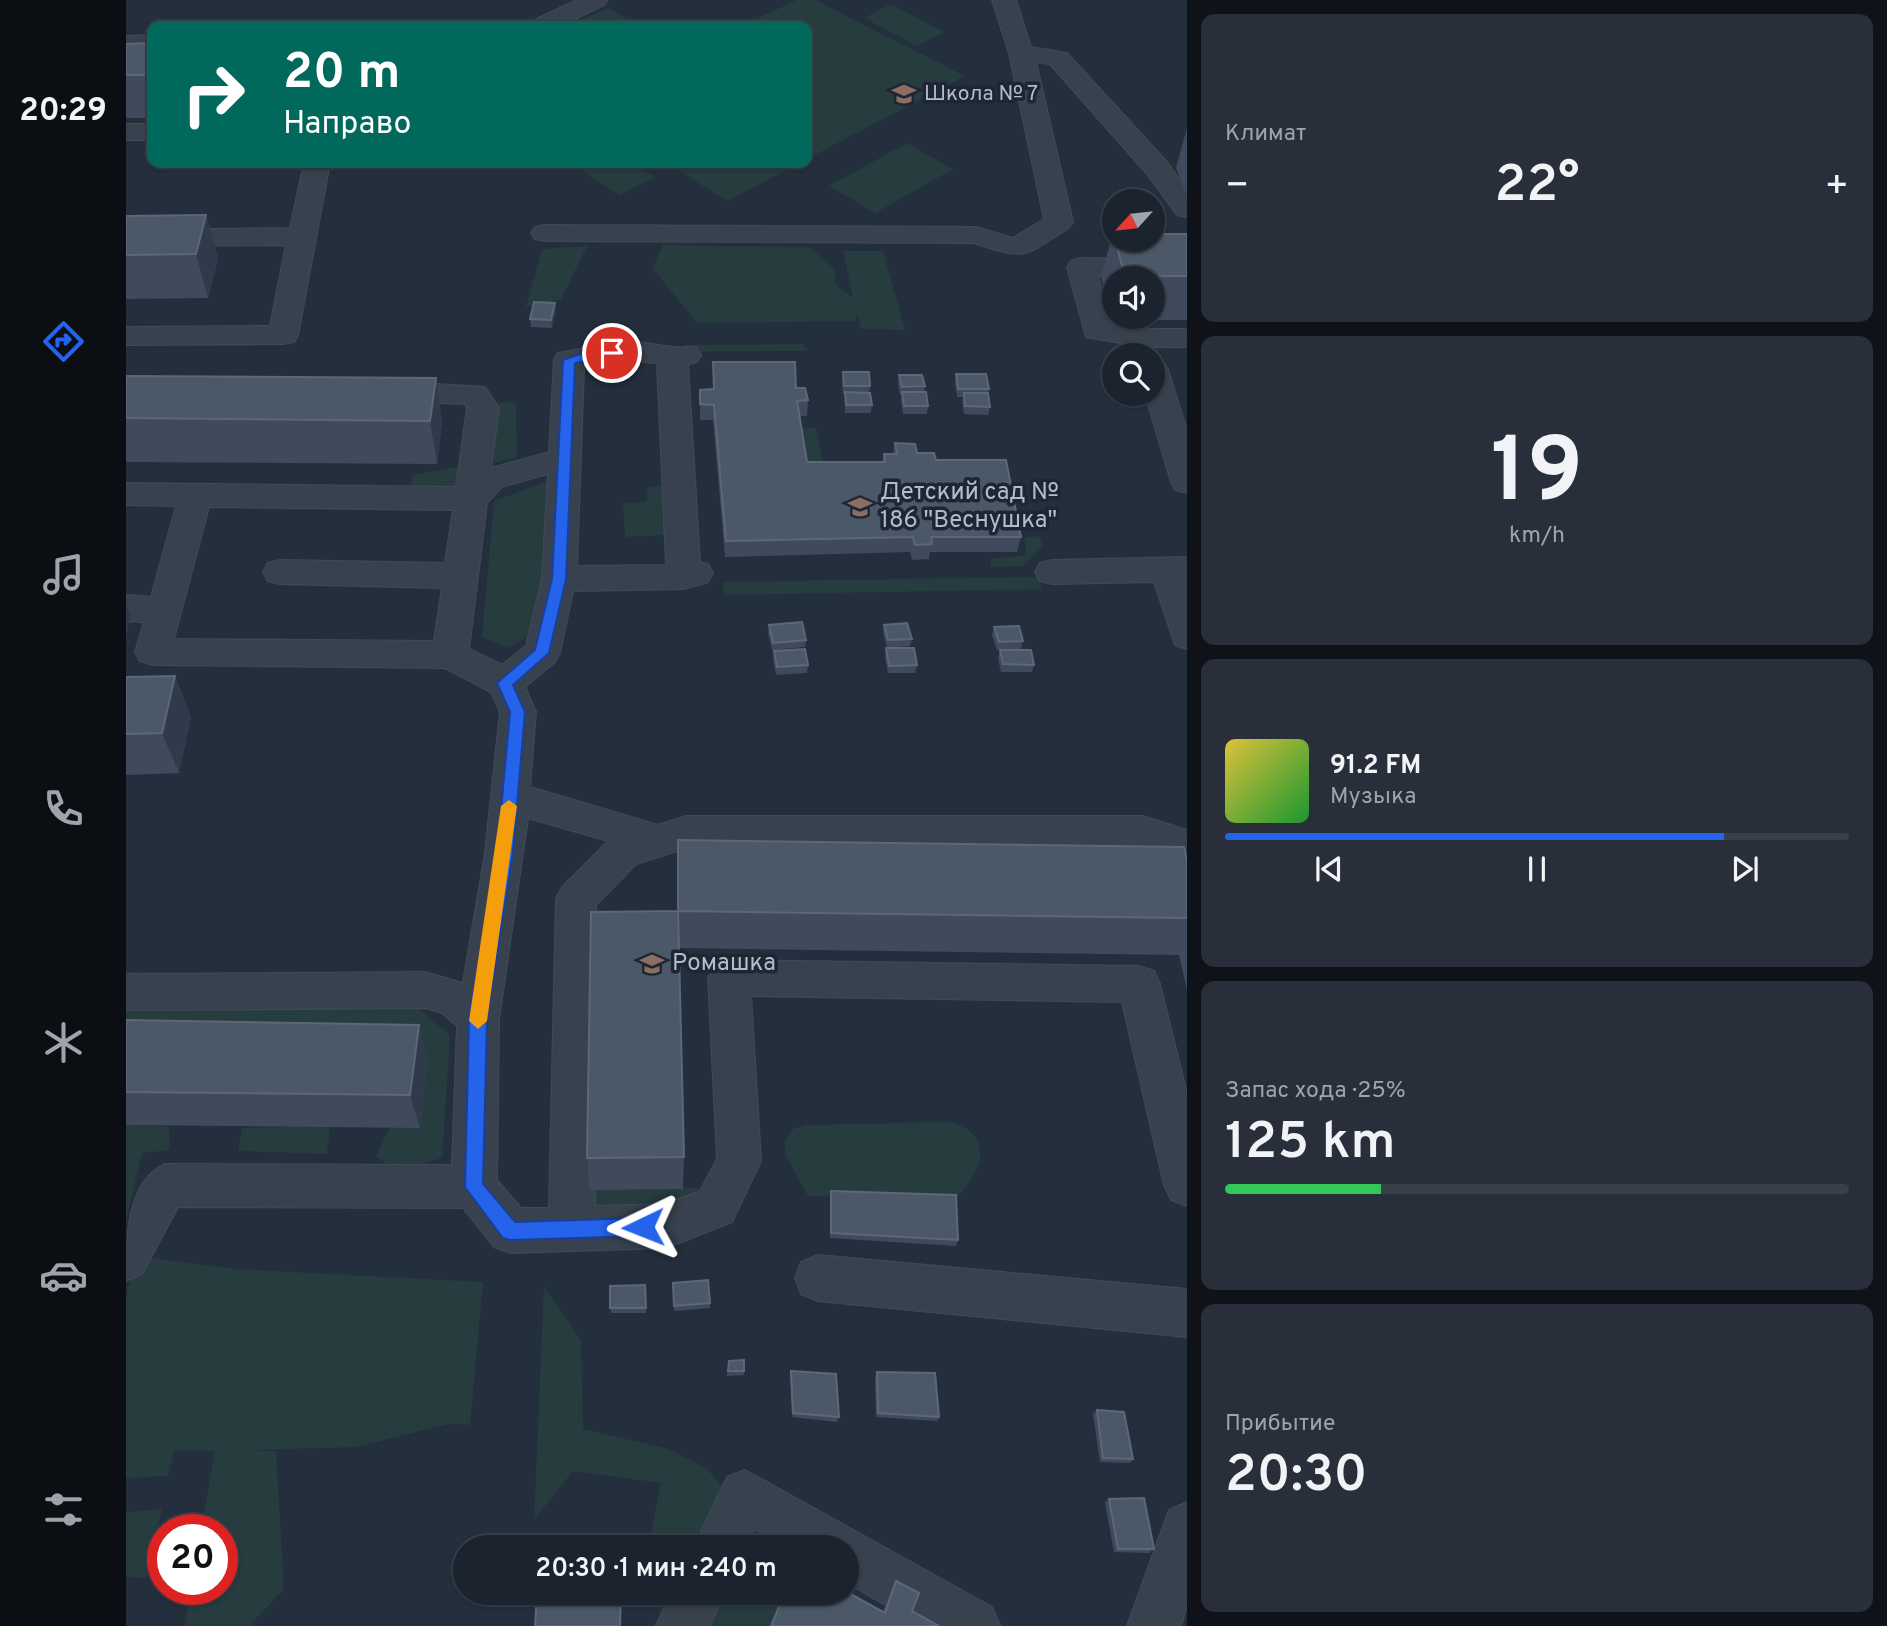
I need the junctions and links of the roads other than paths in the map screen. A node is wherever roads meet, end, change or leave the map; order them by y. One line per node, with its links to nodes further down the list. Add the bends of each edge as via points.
1 (596, 0): 3 (lane)
2 (1004, 0): 6 (lane)
3 (552, 21)
4 (147, 42): 5 (lane)
5 (126, 43)
6 (1021, 53): 10 (lane, via 1058,58 1157,168); 11 (lane, via 1059,222 1016,248 976,235)
7 (126, 132): 8 (lane)
8 (147, 132)
9 (316, 168): 12 (lane)
10 (1187, 209)
11 (545, 233)
12 (302, 236): 13 (lane); 15 (lane, via 283,335)
13 (126, 238)
14 (1187, 268): 17 (lane, via 1081,267 1097,330)
15 (126, 336)
16 (1187, 338): 18 (lane)
17 (1134, 343)
18 (1164, 343)
19 (355, 391): 25 (lane, via 474,394 483,408)
20 (1164, 406): 22 (lane)
21 (566, 458): 25 (lane, via 491,479); 30 (lane); 30 (lane, via 569,360 592,354 653,352 679,357 690,575)
22 (1187, 482)
23 (126, 494): 24 (lane)
24 (196, 495): 25 (lane); 32 (lane)
25 (471, 499): 29 (lane)
26 (1177, 569): 28 (lane); 33 (lane)
27 (280, 572): 29 (lane)
28 (1052, 572)
29 (460, 576): 35 (lane)
30 (559, 579): 36 (lane, via 542,653)
31 (126, 608): 32 (lane)
32 (164, 611): 34 (lane)
33 (1187, 636)
34 (140, 653): 35 (lane)
35 (450, 655): 36 (lane)
36 (505, 683): 37 (lane, via 518,712)
37 (510, 800): 38 (lane, via 539,804); 41 (lane)
38 (658, 841): 39 (lane, via 686,832 1143,832); 44 (lane, via 623,852 576,899)
39 (1187, 846)
40 (126, 992): 41 (lane, via 425,990 455,998)
41 (478, 1019): 43 (lane)
42 (1187, 1185): 44 (lane, via 1139,984 729,978 739,1161 716,1207 666,1226)
43 (474, 1187): 44 (lane, via 510,1231); 45 (lane, via 165,1185)
44 (572, 1229)
45 (126, 1258)
46 (818, 1278): 47 (lane)
47 (1187, 1313)
48 (1187, 1528): 55 (lane)
49 (726, 1535): 50 (lane, via 745,1495)
50 (815, 1535)
51 (859, 1560): 54 (lane)
52 (692, 1605): 53 (lane)
53 (682, 1626)
54 (974, 1626)
55 (1154, 1626)

